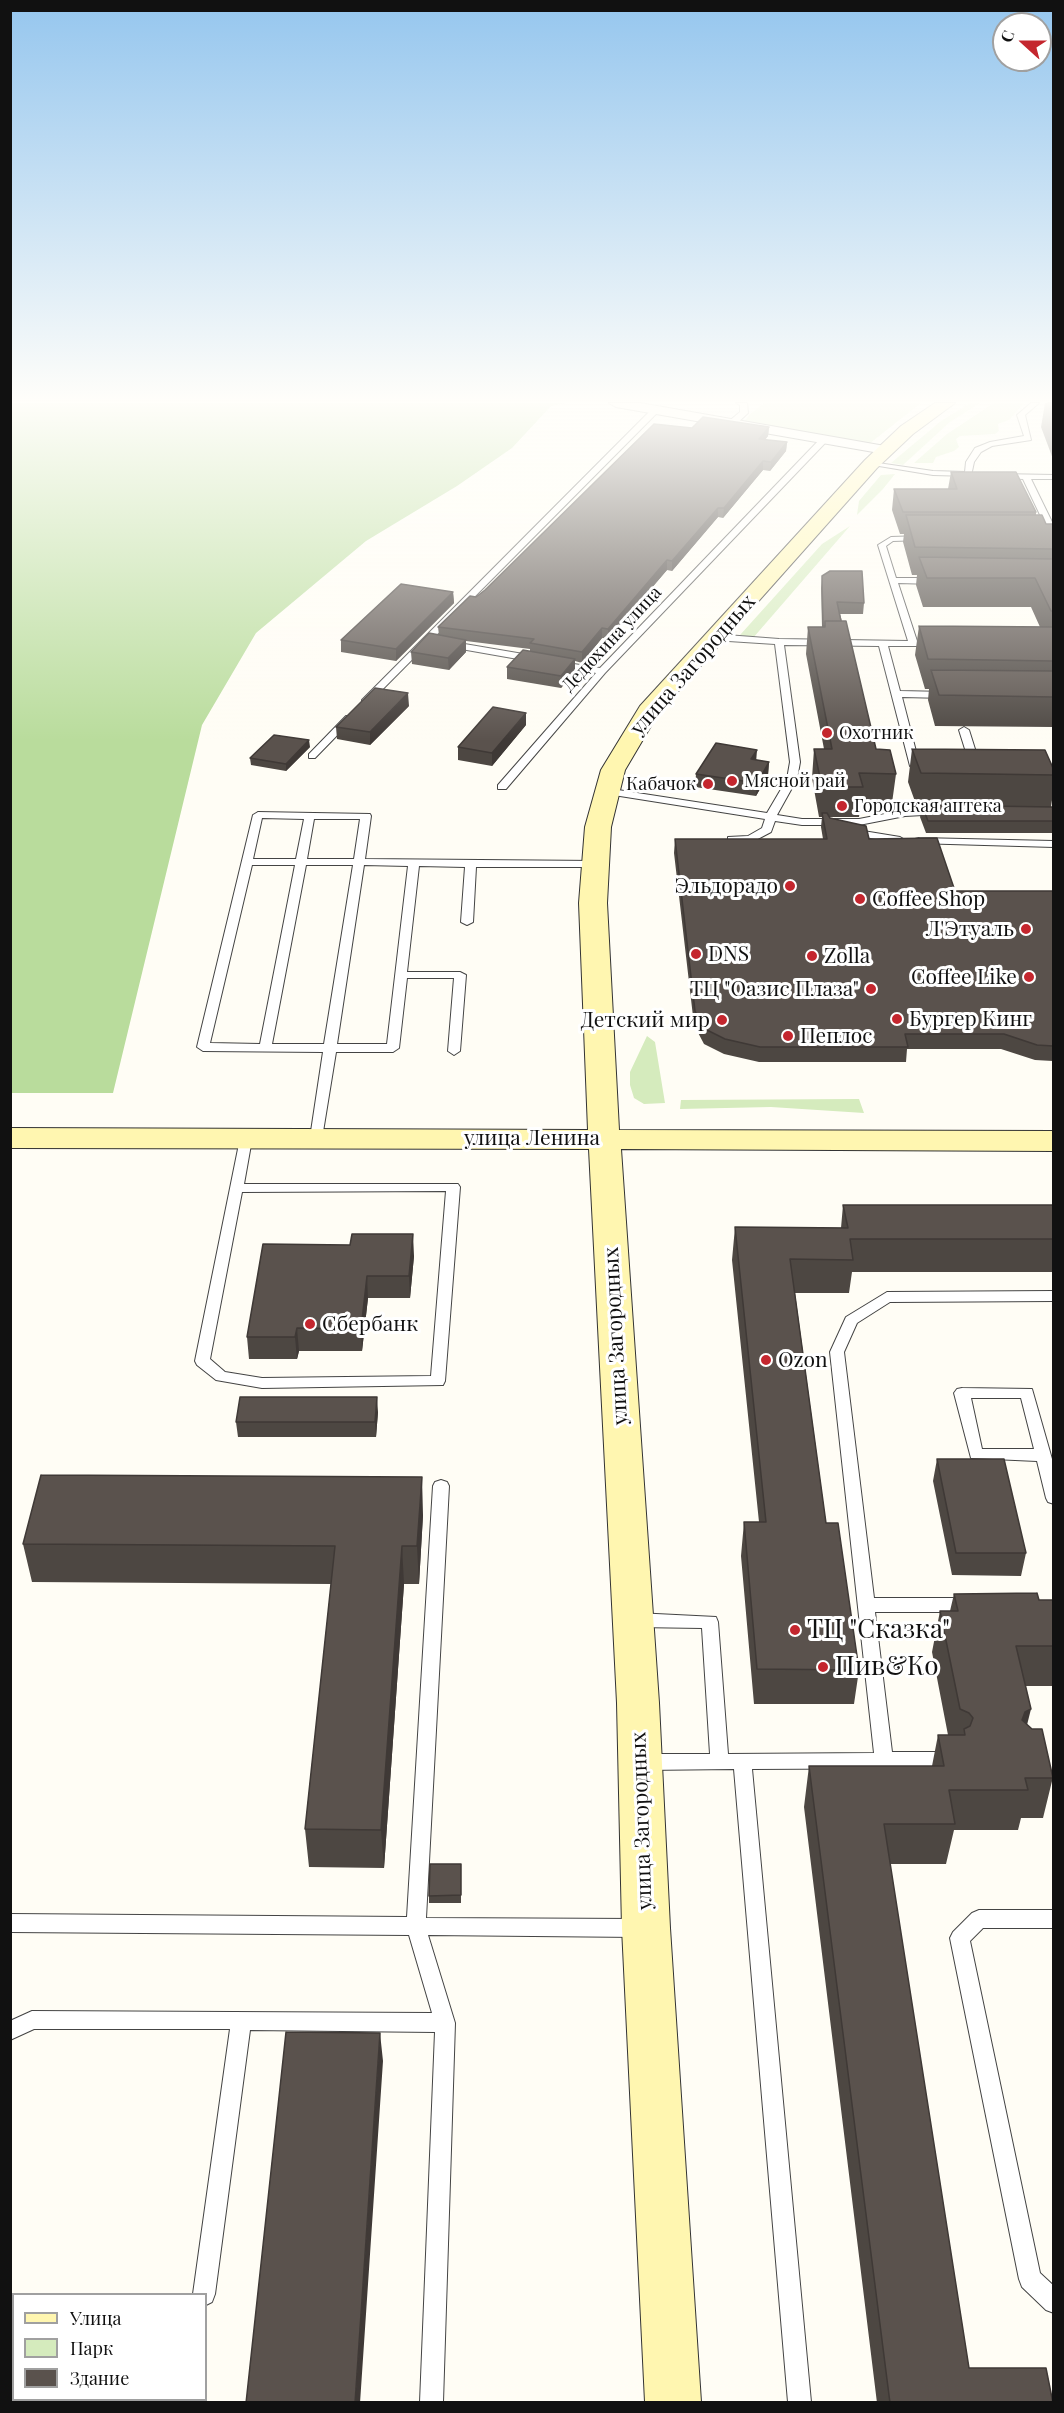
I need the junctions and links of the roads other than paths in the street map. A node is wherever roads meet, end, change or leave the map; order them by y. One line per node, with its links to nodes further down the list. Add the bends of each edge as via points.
1 (543, 516): 11 (lane)
2 (751, 516): 16 (lane, Дедюхина улица)
3 (824, 516): 10 (main road, улица Загородных)
4 (1043, 516): 5 (lane)
5 (1053, 537): 7 (lane)
6 (924, 538): 8 (lane, via 891,539 882,545)
7 (1042, 538)
8 (894, 580): 9 (lane); 14 (lane)
9 (939, 580)
10 (713, 637): 12 (lane); 26 (main road, улица Загородных, via 634,731 612,770)
11 (424, 640): 16 (lane); 19 (lane)
12 (779, 642): 13 (lane); 29 (lane, via 795,762 792,779)
13 (884, 643): 14 (lane); 17 (lane)
14 (912, 644): 15 (lane)
15 (948, 644)
16 (602, 671): 25 (lane, Дедюхина улица)
17 (896, 694): 18 (lane); 23 (lane, via 915,766)
18 (952, 695)
19 (360, 706)
20 (352, 714): 22 (lane)
21 (964, 730): 24 (lane, via 971,767)
22 (312, 756)
23 (935, 766)
24 (987, 767)
25 (502, 787)
26 (606, 791): 29 (lane); 38 (main road, улица Загородных)
27 (953, 812): 30 (lane, via 905,813 859,822)
28 (310, 815): 33 (lane, via 258,815); 34 (lane); 35 (lane, via 366,816)
29 (771, 816): 30 (lane); 31 (lane, via 767,830 750,839)
30 (802, 822): 32 (lane, via 890,840)
31 (717, 840)
32 (1053, 844)
33 (247, 862): 34 (lane); 41 (lane, via 203,1047)
34 (301, 862): 35 (lane); 41 (lane)
35 (359, 862): 36 (lane); 42 (lane)
36 (414, 862): 37 (lane); 40 (lane)
37 (471, 863): 38 (lane); 39 (lane)
38 (595, 864): 46 (main road, улица Загородных, via 593,903)
39 (467, 922)
40 (401, 975): 42 (lane, via 393,1048); 43 (lane, via 459,975)
41 (265, 1047): 42 (lane)
42 (330, 1048): 45 (lane)
43 (454, 1051)
44 (10, 1138): 47 (main road, улица Ленина)
45 (316, 1138): 46 (main road, улица Ленина); 47 (main road, улица Ленина)
46 (604, 1138): 48 (main road, улица Ленина); 56 (main road, улица Загородных)
47 (246, 1139): 49 (lane)
48 (1053, 1140)
49 (237, 1188): 49 (lane, via 453,1186 438,1381 262,1383 221,1376 202,1361)
50 (1053, 1296): 54 (lane, via 887,1297 851,1320 837,1352)
51 (1042, 1455): 51 (lane, via 1027,1393 962,1393 976,1454); 53 (lane)
52 (441, 1486): 64 (lane)
53 (1053, 1498)
54 (865, 1605): 55 (lane); 57 (lane)
55 (983, 1605)
56 (633, 1620): 60 (main road, улица Загородных); 61 (lane, via 710,1622)
57 (884, 1760): 58 (lane); 59 (lane)
58 (953, 1760)
59 (742, 1761): 61 (lane); 73 (lane)
60 (640, 1762): 61 (lane); 65 (main road, улица Загородных)
61 (720, 1762)
62 (1053, 1919): 70 (lane, via 979,1919 960,1938 1030,2279)
63 (10, 1923): 64 (lane)
64 (416, 1926): 65 (lane); 67 (lane)
65 (646, 1928): 72 (main road, улица Загородных)
66 (241, 2020): 67 (lane); 68 (lane, via 32,2020); 69 (lane)
67 (445, 2023): 71 (lane)
68 (10, 2031)
69 (204, 2293)
70 (1053, 2302)
71 (431, 2403)
72 (673, 2403)
73 (799, 2403)

